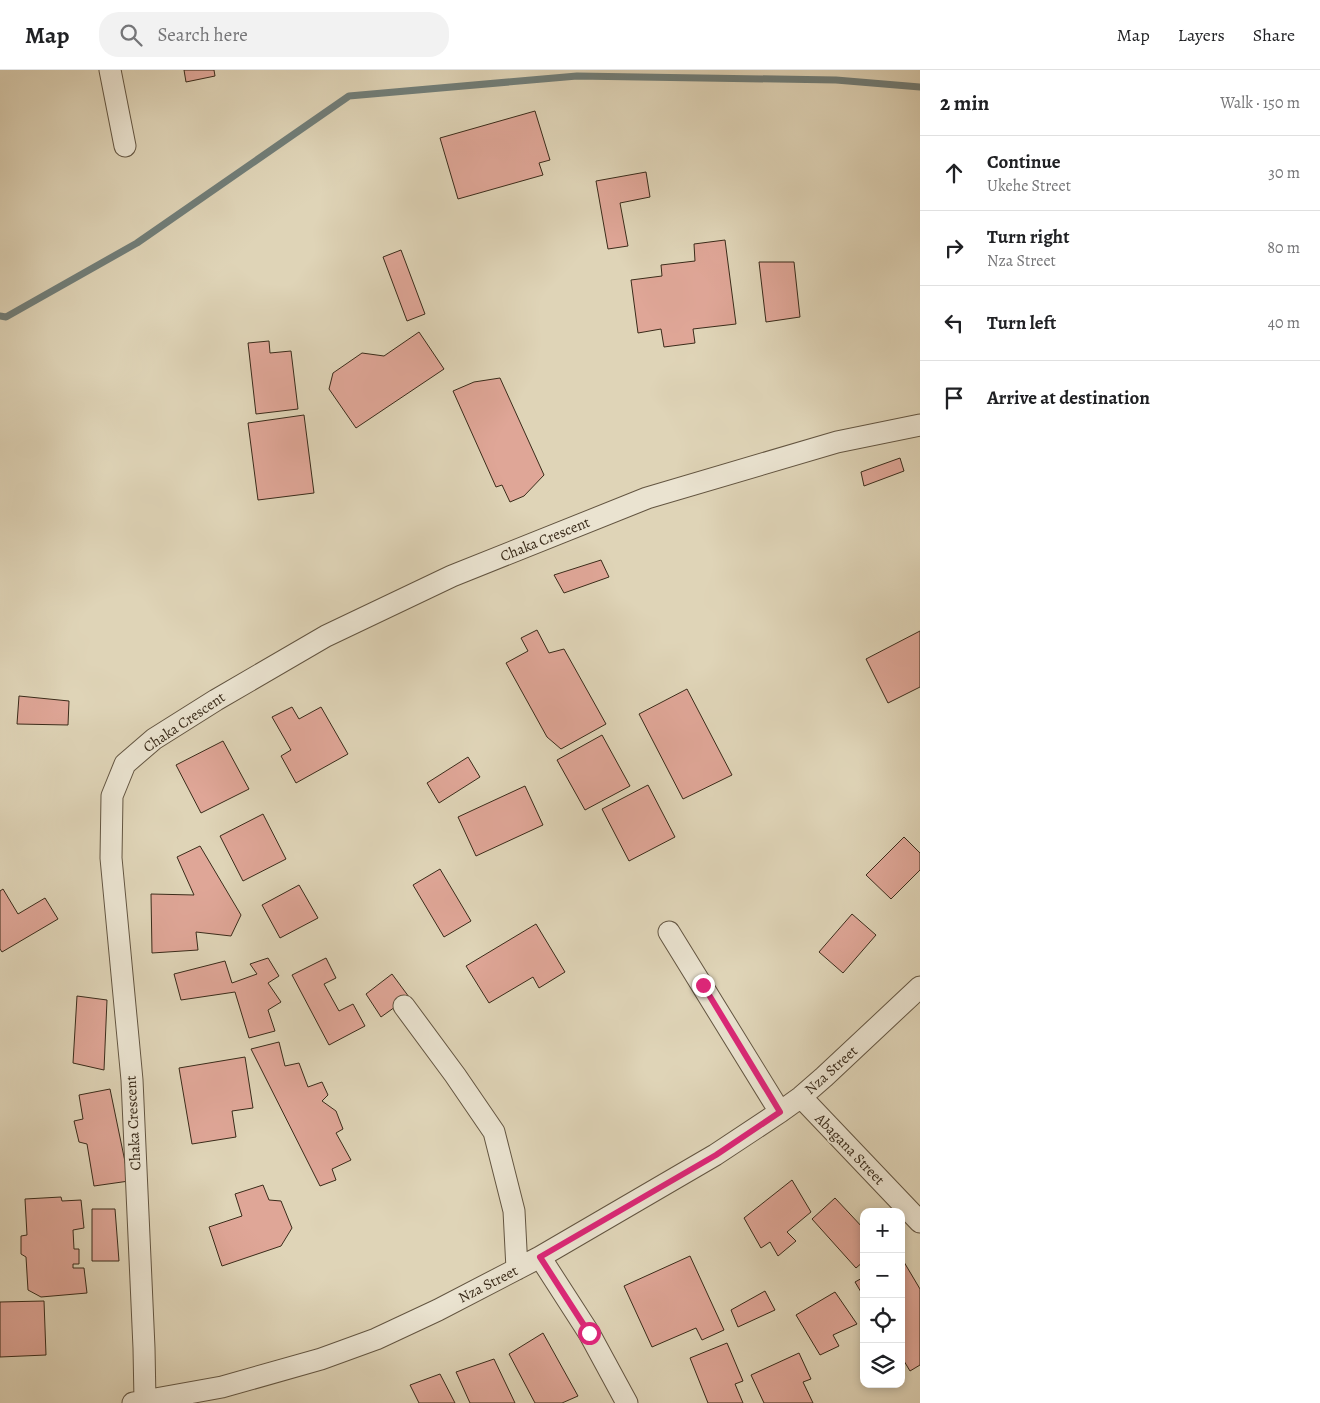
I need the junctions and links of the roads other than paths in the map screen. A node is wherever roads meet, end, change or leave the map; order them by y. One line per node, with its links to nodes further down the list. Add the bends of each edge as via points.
1 (110, 70): 2 (street)
2 (125, 146)
3 (920, 425): 12 (street, Chaka Crescent, via 837,442 648,498 452,576 326,636 154,739 125,764 112,796 111,858 132,1080 144,1348)
4 (669, 932): 8 (street)
5 (920, 987): 7 (street, Nza Street)
6 (404, 1006): 11 (street, via 494,1132 514,1211)
7 (801, 1097): 8 (street, Nza Street); 9 (street, Abagana Street)
8 (780, 1112): 10 (street, Nza Street, via 716,1155)
9 (920, 1222)
10 (540, 1257): 11 (street, Nza Street); 13 (street, via 589,1333)
11 (516, 1270): 12 (street, Nza Street, via 403,1326 321,1359 222,1387)
12 (139, 1402)
13 (627, 1403)

